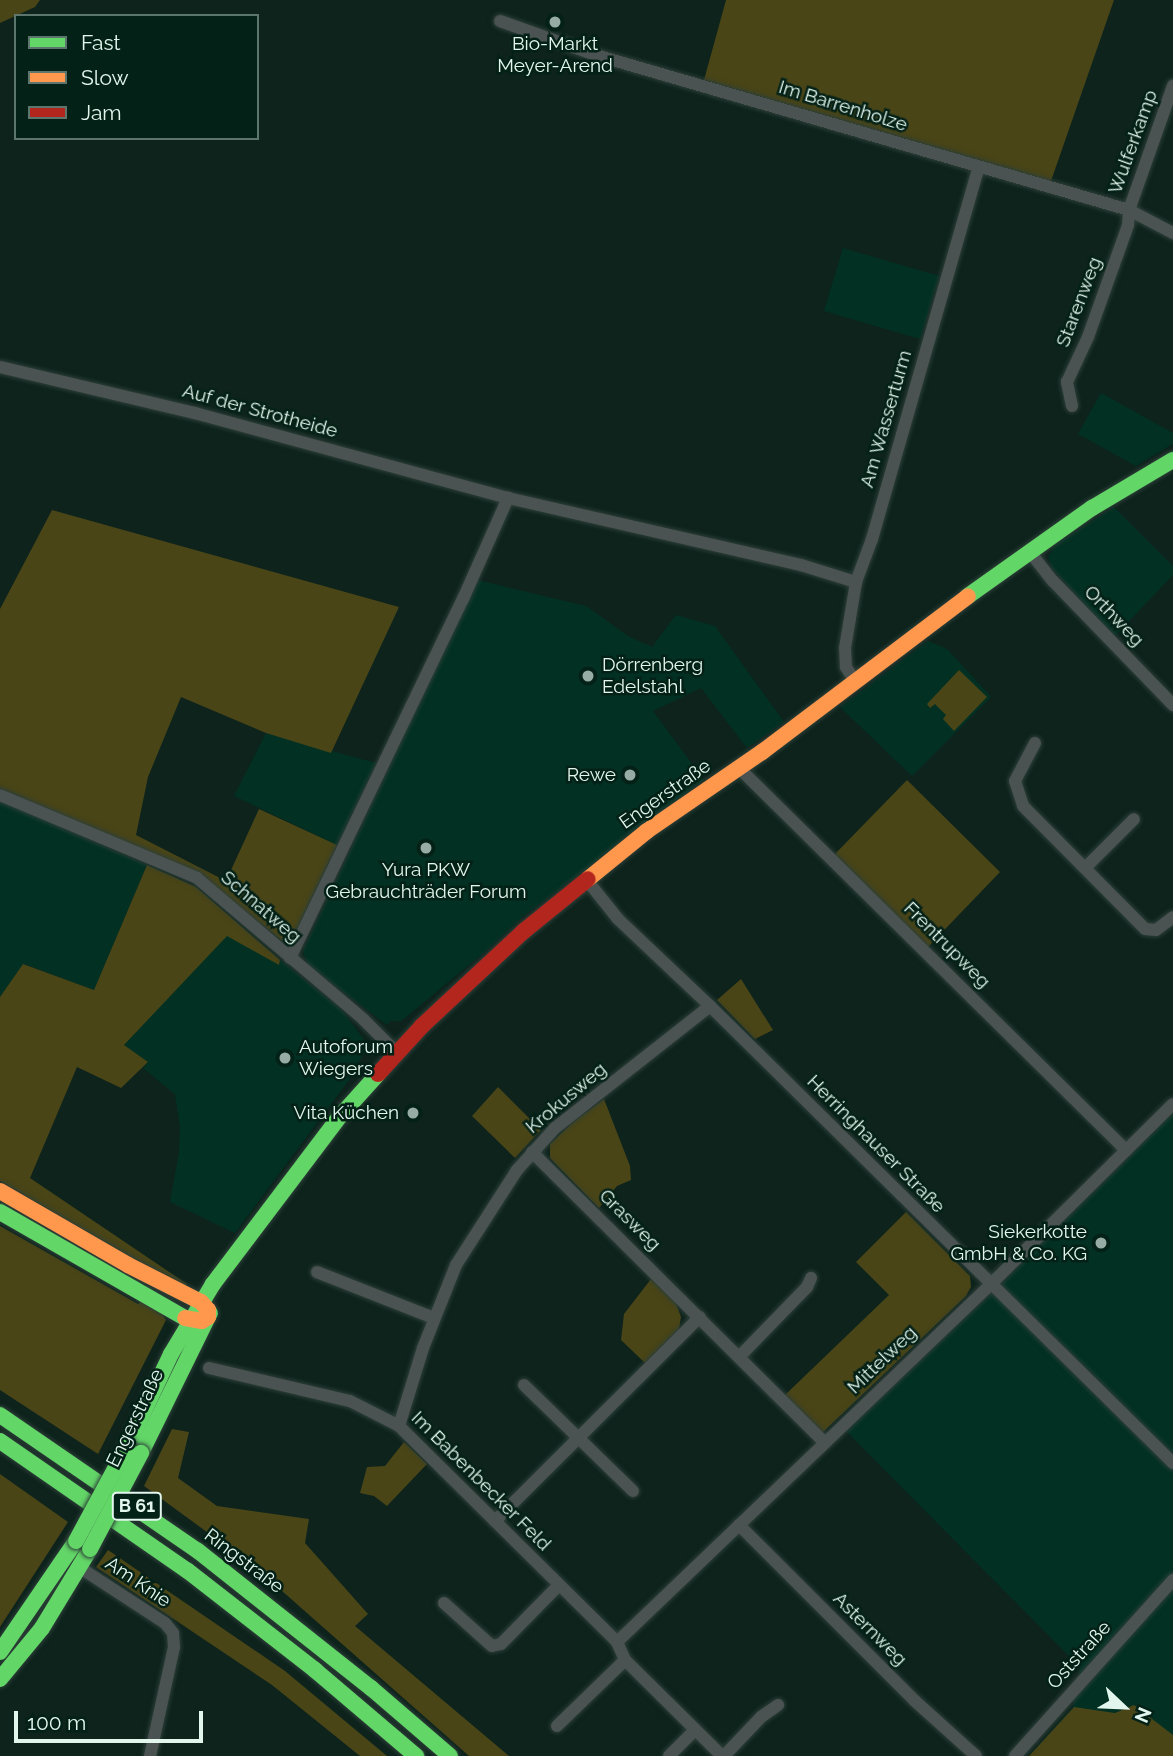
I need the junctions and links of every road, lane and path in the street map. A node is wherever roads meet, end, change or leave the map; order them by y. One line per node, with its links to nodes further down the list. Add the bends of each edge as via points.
1 (500, 20): 3 (street, Im Barrenholze, via 599,56)
2 (1173, 86): 4 (street, Wulferkamp)
3 (979, 167): 4 (street, Im Barrenholze); 11 (street, Am Wasserturm)
4 (1129, 210): 5 (street, Im Barrenholze); 7 (street, Starenweg, via 1128,225 1088,337 1067,382)
5 (1173, 233)
6 (0, 368): 9 (street, Auf der Strotheide, via 195,413)
7 (1072, 406)
8 (1173, 460): 10 (main road, Engerstraße)
9 (508, 498): 11 (street, Auf der Strotheide, via 788,561); 21 (street)
10 (1030, 552): 12 (main road, Engerstraße); 13 (street, Orthweg)
11 (856, 582): 12 (street, Am Wasserturm, via 845,648 846,667)
12 (855, 681): 15 (main road, Engerstraße)
13 (1173, 705)
14 (1035, 743): 18 (street, via 1015,781 1023,806)
15 (739, 768): 19 (main road, Engerstraße); 25 (street, Frentrupweg)
16 (0, 795): 21 (street, Schnatweg, via 197,878)
17 (1134, 819): 18 (street)
18 (1085, 868): 20 (street, via 1145,929 1156,930)
19 (586, 879): 22 (street, Herringhauser Straße, via 618,919); 23 (main road, Engerstraße)
20 (1173, 917)
21 (290, 958): 23 (street, Schnatweg)
22 (710, 1006): 26 (street, Krokusweg, via 575,1111); 31 (street, Herringhauser Straße)
23 (396, 1052): 32 (main road, Engerstraße, via 282,1189)
24 (1173, 1104): 25 (street, Mittelweg)
25 (1126, 1150): 31 (street, Mittelweg)
26 (532, 1152): 33 (street, Grasweg); 34 (street, Krokusweg, via 500,1193 456,1265)
27 (0, 1191): 32 (main road)
28 (0, 1212): 35 (main road)
29 (317, 1272): 34 (street)
30 (811, 1278): 36 (street)
31 (990, 1285): 42 (street, Mittelweg); 45 (street, Herringhauser Straße)
32 (204, 1310): 35 (main road, via 202,1321); 44 (main road, Engerstraße)
33 (700, 1317): 36 (street, Grasweg); 41 (street)
34 (434, 1318): 40 (street, Krokusweg)
35 (189, 1320): 44 (main road, Engerstraße)
36 (739, 1357): 42 (street, Grasweg)
37 (209, 1368): 40 (street, Im Babenbecker Feld, via 350,1401)
38 (524, 1385): 41 (street)
39 (0, 1415): 63 (main road, Ringstraße / B 61, via 198,1551)
40 (399, 1426): 47 (street, Im Babenbecker Feld)
41 (580, 1437): 46 (street); 47 (street)
42 (824, 1442): 48 (street, Mittelweg)
43 (2, 1443): 62 (main road, B 61, via 188,1571)
44 (135, 1449): 49 (main road, Engerstraße, bridge)
45 (1173, 1463)
46 (633, 1491)
47 (495, 1521): 52 (street, Im Babenbecker Feld)
48 (739, 1525): 54 (street, Mittelweg); 66 (street, Asternweg)
49 (83, 1545): 50 (main road, Engerstraße); 55 (main road, Engerstraße)
50 (79, 1567): 57 (main road, Engerstraße, via 42,1628); 61 (street, Am Knie, via 146,1609 173,1633 174,1647)
51 (1173, 1580): 67 (street, Oststraße)
52 (558, 1586): 53 (street, via 501,1644 492,1646); 54 (street, Im Babenbecker Feld)
53 (444, 1603)
54 (617, 1642): 56 (street, Im Babenbecker Feld)
55 (0, 1652)
56 (625, 1660): 59 (street); 60 (street, Im Babenbecker Feld)
57 (0, 1679)
58 (778, 1705): 65 (street, Im Babenbecker Feld)
59 (557, 1726)
60 (695, 1730): 64 (street); 65 (street, Im Babenbecker Feld)
61 (150, 1756)
62 (416, 1756)
63 (450, 1756)
64 (669, 1756)
65 (723, 1756)
66 (976, 1756)
67 (1015, 1756)

